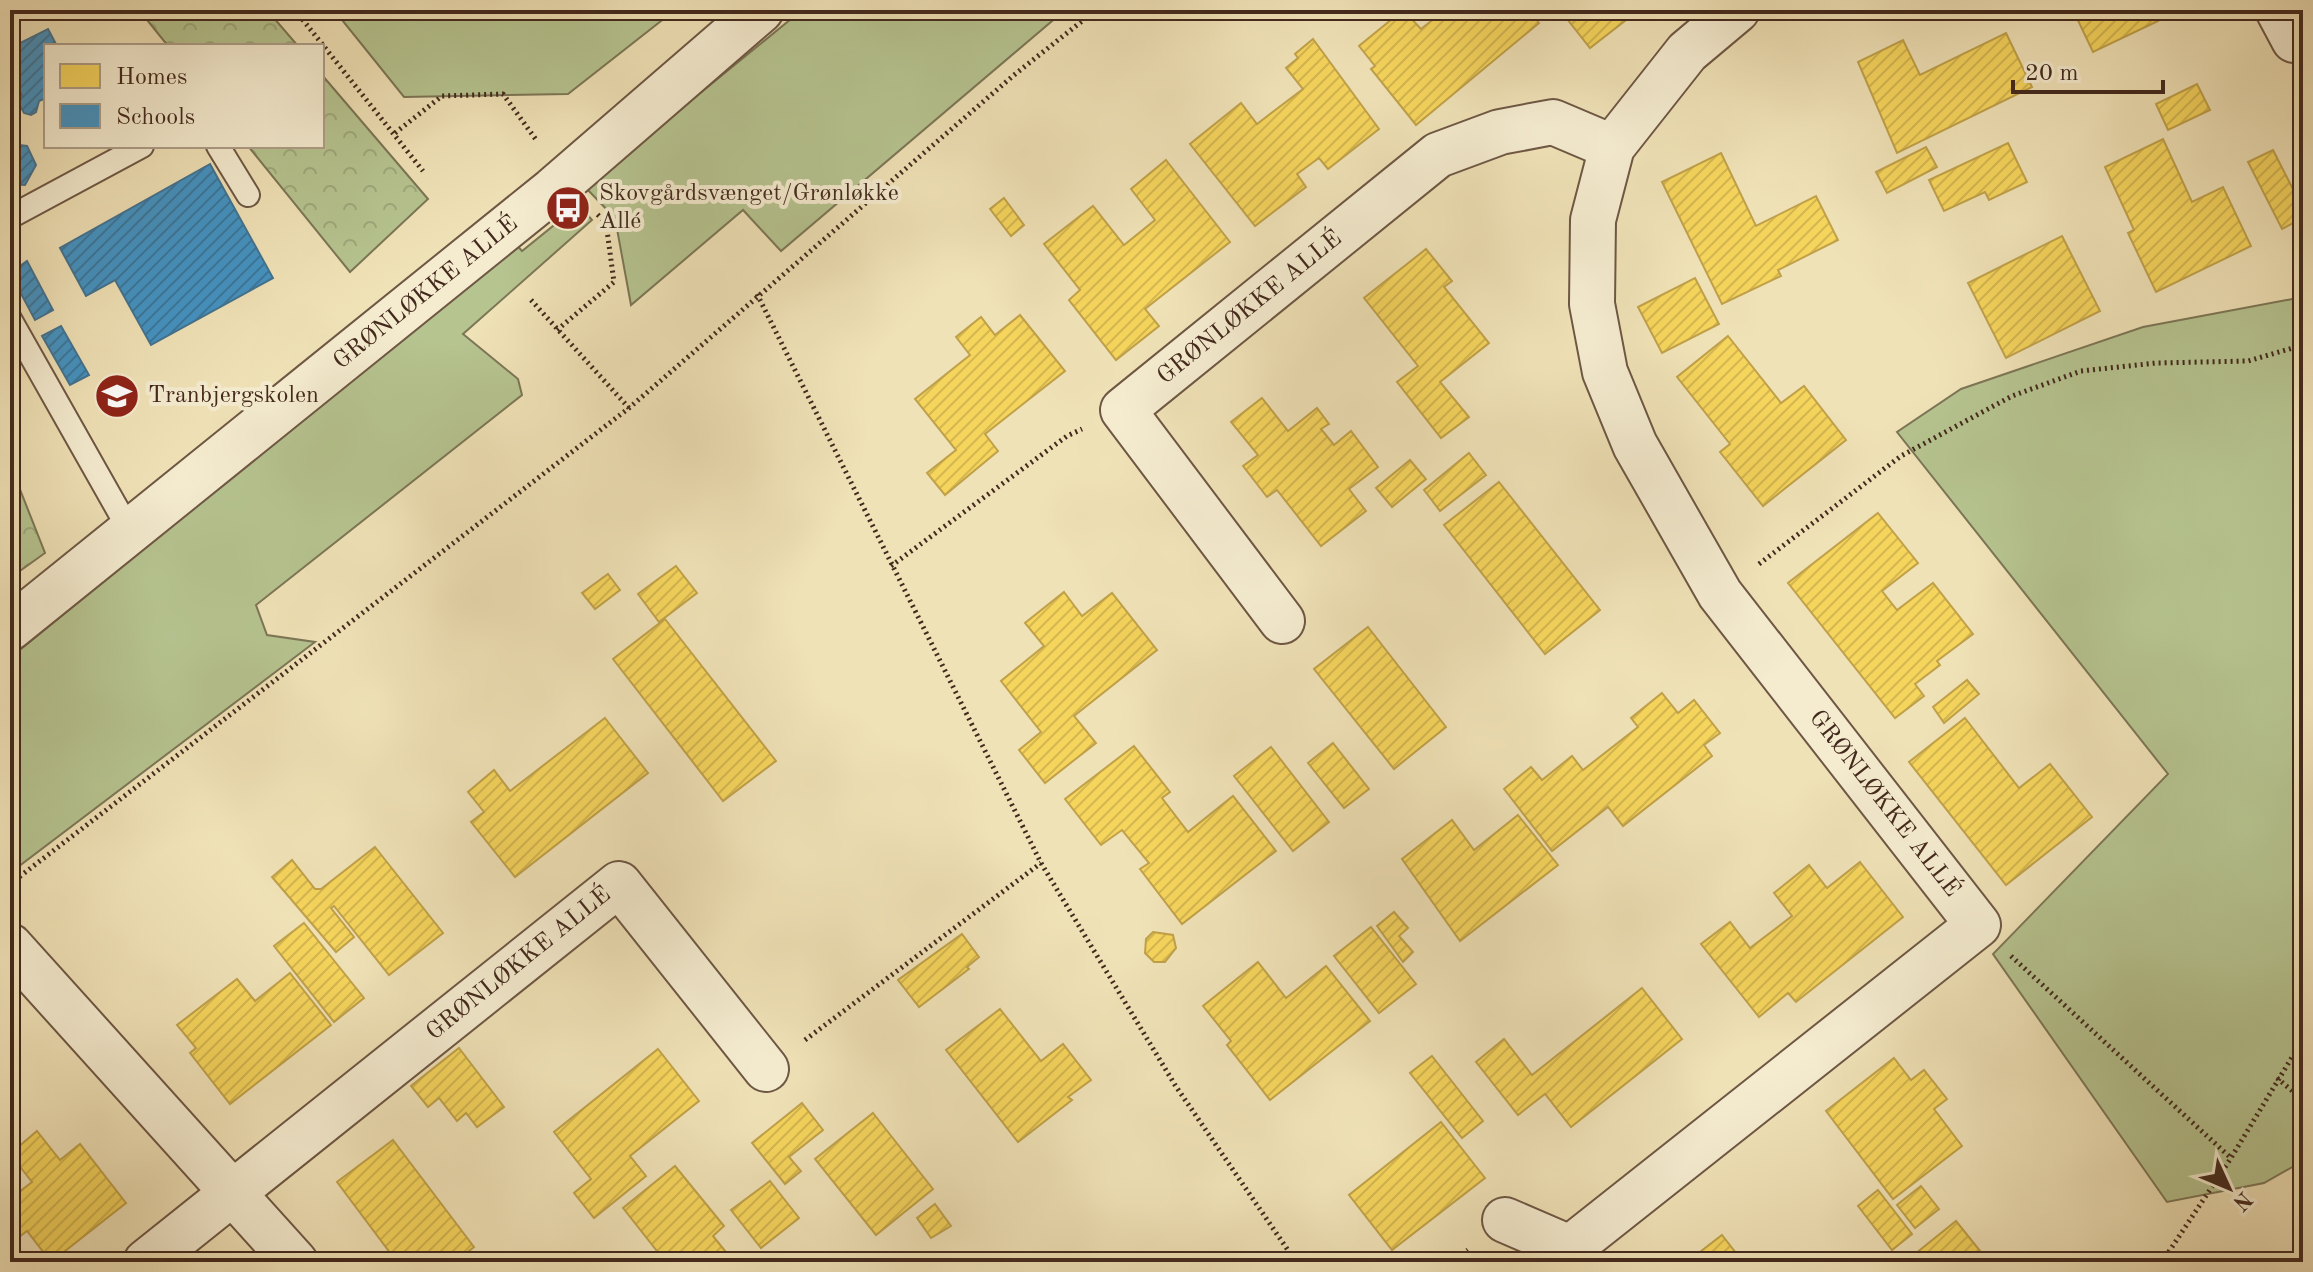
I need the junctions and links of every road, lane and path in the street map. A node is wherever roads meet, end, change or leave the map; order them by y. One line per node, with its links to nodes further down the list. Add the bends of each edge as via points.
1 (295, 10): 5 (path)
2 (761, 10): 19 (street, GRØNLØKKE ALLÉ, via 553,190)
3 (1096, 10): 13 (path)
4 (1737, 10): 7 (street, GRØNLØKKE ALLÉ, via 1687,52)
5 (322, 44)
6 (324, 46): 10 (path)
7 (1612, 147): 18 (street, GRØNLØKKE ALLÉ, via 1553,122 1500,132 1438,155); 21 (street, GRØNLØKKE ALLÉ, via 1593,220 1592,304 1605,372 1635,445)
8 (138, 148): 12 (lane)
9 (219, 148): 11 (lane)
10 (423, 171)
11 (248, 195)
12 (10, 217)
13 (757, 294): 17 (path); 20 (path)
14 (531, 300): 17 (path)
15 (10, 319): 19 (lane)
16 (2303, 345): 21 (path, via 2248,361 2081,371 2012,396 1901,456)
17 (629, 408): 25 (path)
18 (1123, 410): 20 (path, via 1067,436); 22 (street)
19 (131, 533): 23 (street, GRØNLØKKE ALLÉ)
20 (891, 566): 24 (path)
21 (1720, 594): 26 (street, GRØNLØKKE ALLÉ)
22 (1282, 621)
23 (10, 628)
24 (1041, 863): 29 (path); 37 (path, via 1175,1085)
25 (10, 884)
26 (1978, 925): 32 (path); 34 (street, via 1570,1248)
27 (10, 946): 33 (street)
28 (2303, 1039): 30 (path)
29 (766, 1069): 33 (street, GRØNLØKKE ALLÉ, via 619,884)
30 (2277, 1078): 31 (path); 32 (path)
31 (2303, 1100)
32 (2231, 1158): 38 (path)
33 (234, 1191): 35 (street, GRØNLØKKE ALLÉ); 36 (street)
34 (1505, 1220)
35 (146, 1262)
36 (295, 1262)
37 (1296, 1262)
38 (2162, 1262)

